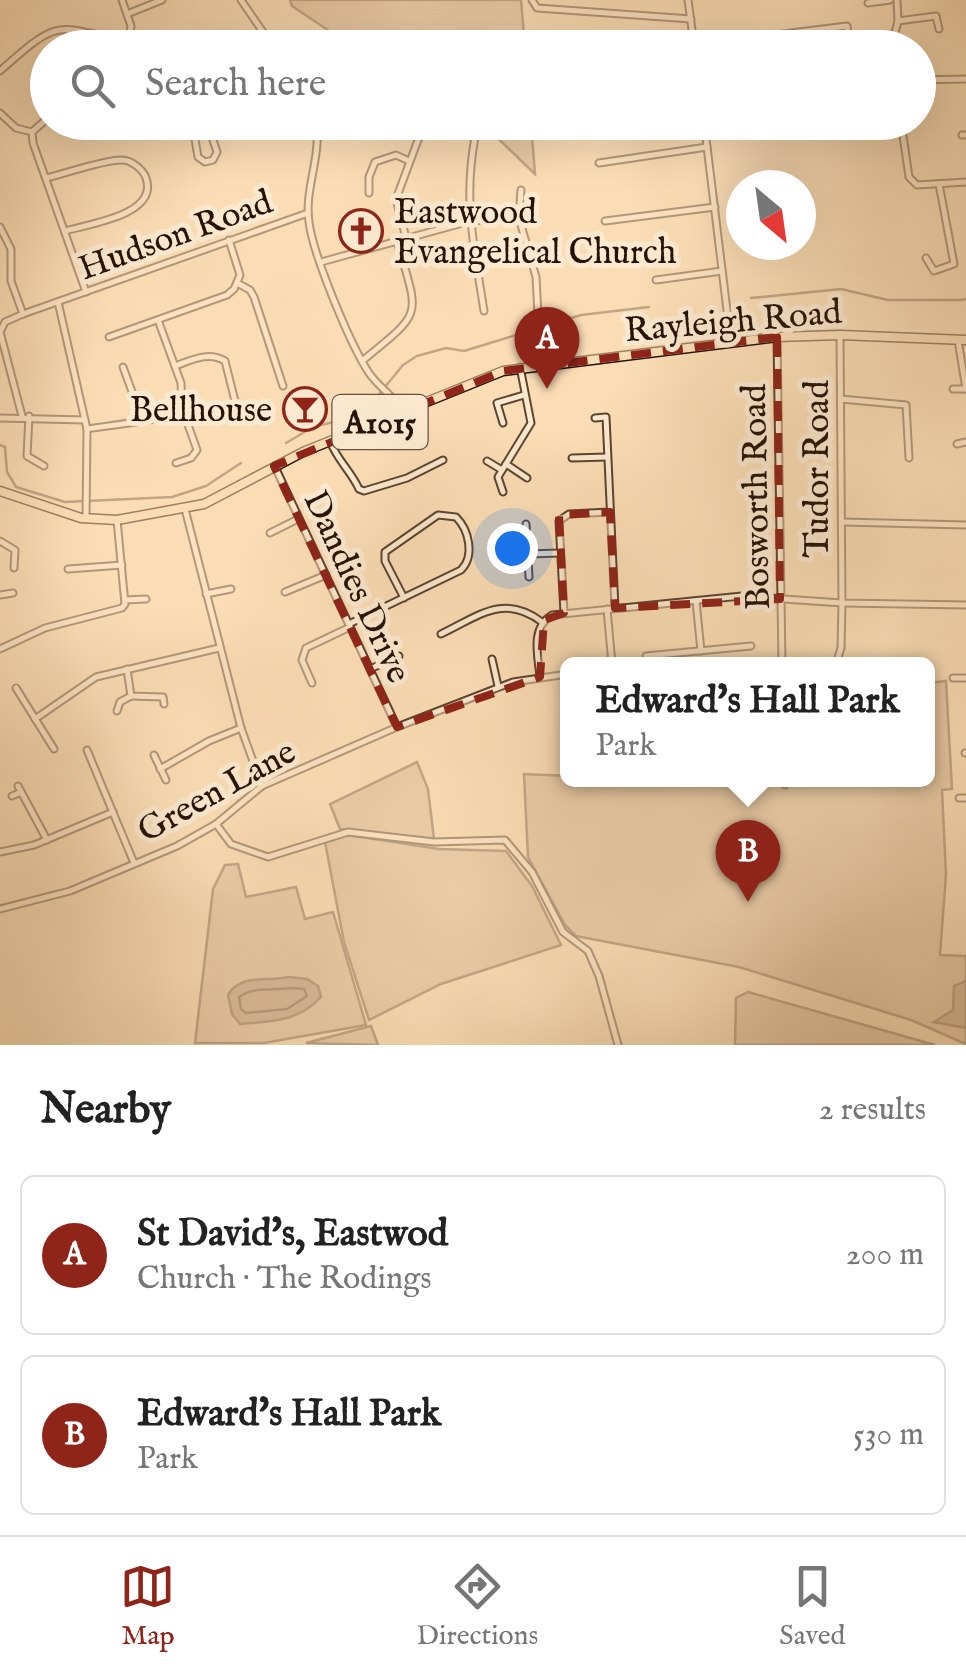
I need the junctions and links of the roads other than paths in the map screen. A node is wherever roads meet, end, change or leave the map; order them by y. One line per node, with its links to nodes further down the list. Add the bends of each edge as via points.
1 (122, 0): 8 (street)
2 (162, 0): 8 (street)
3 (241, 0): 13 (street)
4 (532, 0): 9 (street, via 538,8)
5 (688, 0): 9 (street)
6 (894, 0): 7 (street); 10 (street)
7 (868, 2)
8 (127, 14): 12 (street)
9 (690, 19): 14 (street)
10 (898, 21): 11 (street, via 936,16); 17 (street)
11 (939, 28)
12 (131, 30)
13 (261, 30)
14 (692, 30)
15 (816, 30): 16 (street)
16 (848, 30)
17 (896, 30)
18 (30, 44): 19 (street)
19 (0, 70)
20 (966, 79): 21 (street)
21 (936, 80)
22 (0, 113): 23 (street)
23 (30, 132)
24 (32, 140): 35 (street)
25 (196, 140): 26 (street, via 205,162 216,156)
26 (212, 140)
27 (318, 140): 41 (street)
28 (418, 140): 33 (street)
29 (474, 140): 43 (street)
30 (706, 140): 32 (street)
31 (904, 140): 37 (street, via 909,177 916,185)
32 (707, 148): 34 (street); 40 (street)
33 (409, 160): 39 (street, via 396,155 375,162); 47 (street, via 396,198)
34 (599, 163)
35 (46, 178): 46 (street); 46 (street, via 123,160 145,176 143,202 131,212)
36 (966, 182): 37 (street)
37 (939, 184): 50 (street, via 954,264 934,272)
38 (521, 190): 42 (street)
39 (369, 194)
40 (715, 207): 44 (street); 52 (street)
41 (308, 213): 48 (street, Hudson Road); 51 (street)
42 (519, 218): 43 (street); 59 (street, via 536,277)
43 (470, 221): 47 (street); 57 (street)
44 (605, 221)
45 (0, 226): 58 (street)
46 (65, 231): 55 (street)
47 (406, 238): 49 (street)
48 (229, 240): 54 (street); 55 (street, Hudson Road)
49 (397, 242): 51 (street); 69 (street, via 413,311 407,324)
50 (926, 258)
51 (321, 262): 69 (street)
52 (723, 270): 53 (street); 68 (street)
53 (656, 280)
54 (237, 284): 60 (street, via 227,295); 73 (street, via 254,297)
55 (86, 292): 56 (street, Hudson Road)
56 (58, 302): 58 (street, Hudson Road); 85 (street)
57 (484, 310)
58 (23, 314): 61 (street, Hudson Road)
59 (538, 314)
60 (158, 320): 62 (street); 70 (street)
61 (0, 332): 81 (street)
62 (119, 333): 64 (street); 67 (street)
63 (840, 335): 65 (main road, Rayleigh Road / A1015); 66 (main road, Rayleigh Road / A1015); 77 (street, Tudor Road)
64 (109, 337)
65 (777, 337): 68 (main road, Rayleigh Road / A1015); 129 (street, Bosworth Road)
66 (962, 340): 75 (street)
67 (122, 342)
68 (732, 343): 71 (main road, Rayleigh Road / A1015)
69 (362, 361): 80 (street)
70 (175, 366): 78 (street, via 182,393); 79 (street, via 205,356 225,361)
71 (520, 368): 76 (street); 80 (main road, Rayleigh Road / A1015, via 484,376)
72 (123, 372): 84 (street)
73 (283, 386)
74 (953, 389): 75 (street)
75 (965, 389)
76 (524, 394): 86 (street, via 496,403); 99 (street, via 530,423)
77 (841, 399): 93 (street, via 906,405); 110 (street, Tudor Road)
78 (174, 409): 84 (street); 96 (street, via 197,450)
79 (238, 413)
80 (403, 414): 88 (main road, Rayleigh Road / A1015)
81 (25, 416): 82 (street); 85 (street); 97 (street, via 28,456)
82 (0, 418)
83 (595, 418): 91 (street, via 606,417)
84 (142, 419): 87 (street)
85 (85, 420): 87 (street)
86 (503, 423)
87 (87, 429): 107 (street)
88 (330, 442): 98 (main road, Rayleigh Road / A1015); 101 (street)
89 (966, 442): 90 (street)
90 (957, 444)
91 (607, 456): 92 (street); 106 (street)
92 (572, 458)
93 (909, 458)
94 (444, 460): 101 (street, via 374,491)
95 (487, 461): 99 (street)
96 (176, 463)
97 (44, 466)
98 (274, 466): 105 (main road, Rayleigh Road / A1015, via 212,501); 108 (street, Dandies Drive)
99 (504, 467): 100 (street); 103 (street, via 498,478)
100 (527, 478)
101 (359, 489): 104 (street)
102 (0, 491): 107 (main road, Rayleigh Road / A1015)
103 (502, 492)
104 (353, 496)
105 (185, 508): 109 (main road, Rayleigh Road / A1015); 125 (street)
106 (610, 512): 115 (street, via 561,518); 134 (street)
107 (86, 519): 109 (main road, Rayleigh Road / A1015)
108 (299, 519): 113 (street); 120 (street, Dandies Drive)
109 (117, 520): 117 (street)
110 (842, 522): 112 (street); 132 (street, Tudor Road)
111 (526, 524): 116 (street)
112 (966, 525)
113 (270, 533)
114 (0, 541): 118 (street, via 16,552)
115 (560, 553): 116 (street); 136 (street)
116 (528, 554): 121 (street)
117 (122, 564): 119 (street); 130 (street)
118 (14, 568)
119 (68, 570)
120 (326, 575): 123 (street); 138 (street, Dandies Drive)
121 (529, 577)
122 (230, 588): 125 (street)
123 (285, 592)
124 (13, 593): 126 (street)
125 (206, 594): 141 (street)
126 (0, 595)
127 (146, 598): 130 (street)
128 (404, 598): 128 (street, via 468,563 465,530 456,518 438,515 385,552); 138 (street)
129 (780, 598): 131 (street); 132 (street); 147 (street, Bosworth Road)
130 (125, 600): 142 (street, via 122,608 45,628)
131 (696, 600): 134 (street); 143 (street)
132 (842, 604): 133 (street); 148 (street, Tudor Road)
133 (966, 606)
134 (615, 608): 135 (street)
135 (607, 609): 136 (street); 146 (street)
136 (564, 613): 137 (street)
137 (542, 622): 139 (street, via 506,606); 153 (street)
138 (350, 626): 151 (street, Dandies Drive); 156 (street, via 306,648 302,660)
139 (441, 634)
140 (750, 646): 143 (street)
141 (219, 648): 150 (street); 164 (street)
142 (0, 649)
143 (701, 651): 145 (street)
144 (399, 656): 151 (street)
145 (646, 656)
146 (611, 657)
147 (782, 657)
148 (838, 657)
149 (492, 659): 157 (street)
150 (126, 669): 159 (street); 162 (street, via 83,684)
151 (370, 669): 163 (street, Dandies Drive)
152 (560, 675): 153 (street, Green Lane)
153 (540, 676): 157 (street, Green Lane)
154 (953, 678): 155 (street)
155 (966, 678)
156 (312, 682)
157 (498, 686): 163 (street, Green Lane)
158 (16, 688): 162 (street)
159 (131, 696): 160 (street, via 163,697); 161 (street)
160 (164, 704)
161 (118, 710)
162 (36, 719): 165 (street)
163 (398, 726): 170 (street, Green Lane)
164 (241, 728): 168 (street); 170 (street)
165 (54, 750)
166 (88, 750): 172 (street)
167 (154, 756): 168 (street)
168 (160, 769): 169 (street)
169 (166, 780)
170 (262, 786): 173 (street, Green Lane)
171 (12, 796): 174 (street, via 20,789)
172 (113, 812): 174 (street); 176 (street)
173 (216, 824): 176 (street, Green Lane); 178 (street, via 231,844 268,858 348,832 434,842 505,840 532,872 563,932 588,951)
174 (47, 840): 175 (street)
175 (0, 852)
176 (134, 864): 177 (street, Green Lane, via 70,892)
177 (0, 909)
178 (618, 1045)

